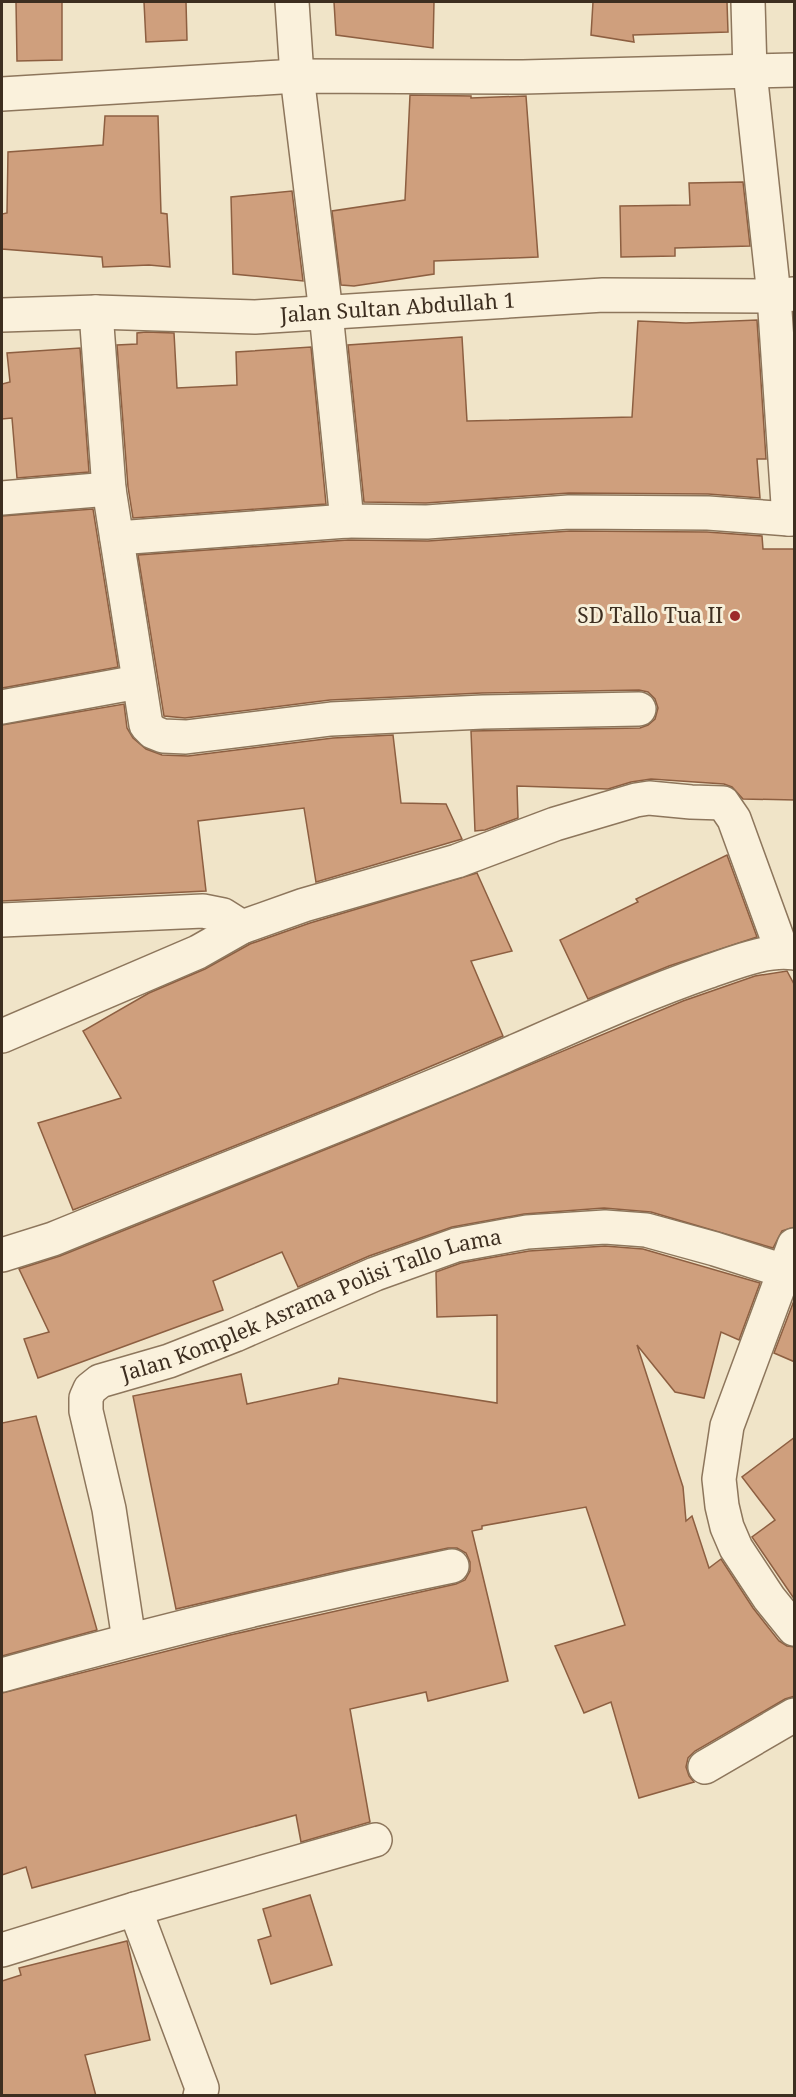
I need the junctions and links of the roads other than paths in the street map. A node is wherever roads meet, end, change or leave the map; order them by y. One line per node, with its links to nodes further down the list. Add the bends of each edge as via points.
1 (292, 2): 5 (street)
2 (748, 2): 4 (street)
3 (795, 70): 4 (street)
4 (750, 72): 5 (street, via 523,77); 7 (street)
5 (297, 75): 6 (street); 9 (street)
6 (2, 94)
7 (784, 295): 9 (street, Jalan Sultan Abdullah 1, via 603,295); 13 (street)
8 (96, 312): 9 (street, Jalan Sultan Abdullah 1, via 255,317); 10 (street, Jalan Sultan Abdullah 1); 11 (street)
9 (326, 313): 14 (street)
10 (2, 315)
11 (109, 489): 12 (street); 15 (street)
12 (2, 498)
13 (792, 519): 14 (street, via 708,513 569,512 427,522)
14 (347, 521): 15 (street)
15 (117, 538): 16 (street)
16 (138, 682): 17 (street); 18 (street, via 146,725 163,736 186,737 330,719)
17 (2, 706)
18 (639, 709)
19 (2, 920): 20 (street, via 203,911 223,915)
20 (242, 927): 21 (street, via 457,861 555,824 636,800 716,801 725,805 734,819); 22 (street, via 198,952)
21 (788, 952): 23 (street, via 736,962 644,995 382,1107 53,1239)
22 (2, 1036)
23 (2, 1255)
24 (789, 1258): 26 (street, via 728,1426 719,1479 727,1527 736,1548); 27 (street, Jalan Komplek Asrama Polisi Tallo Lama, via 715,1249 646,1230 605,1227 527,1232 456,1245 375,1274 169,1361 100,1381 90,1389 86,1411 109,1509)
25 (452, 1566): 27 (street)
26 (795, 1629)
27 (129, 1640): 28 (street)
28 (2, 1675)
29 (795, 1715): 30 (street)
30 (705, 1767)
31 (375, 1840): 32 (street)
32 (135, 1909): 33 (street); 34 (street, via 202,2088)
33 (2, 1950)
34 (200, 2096)

